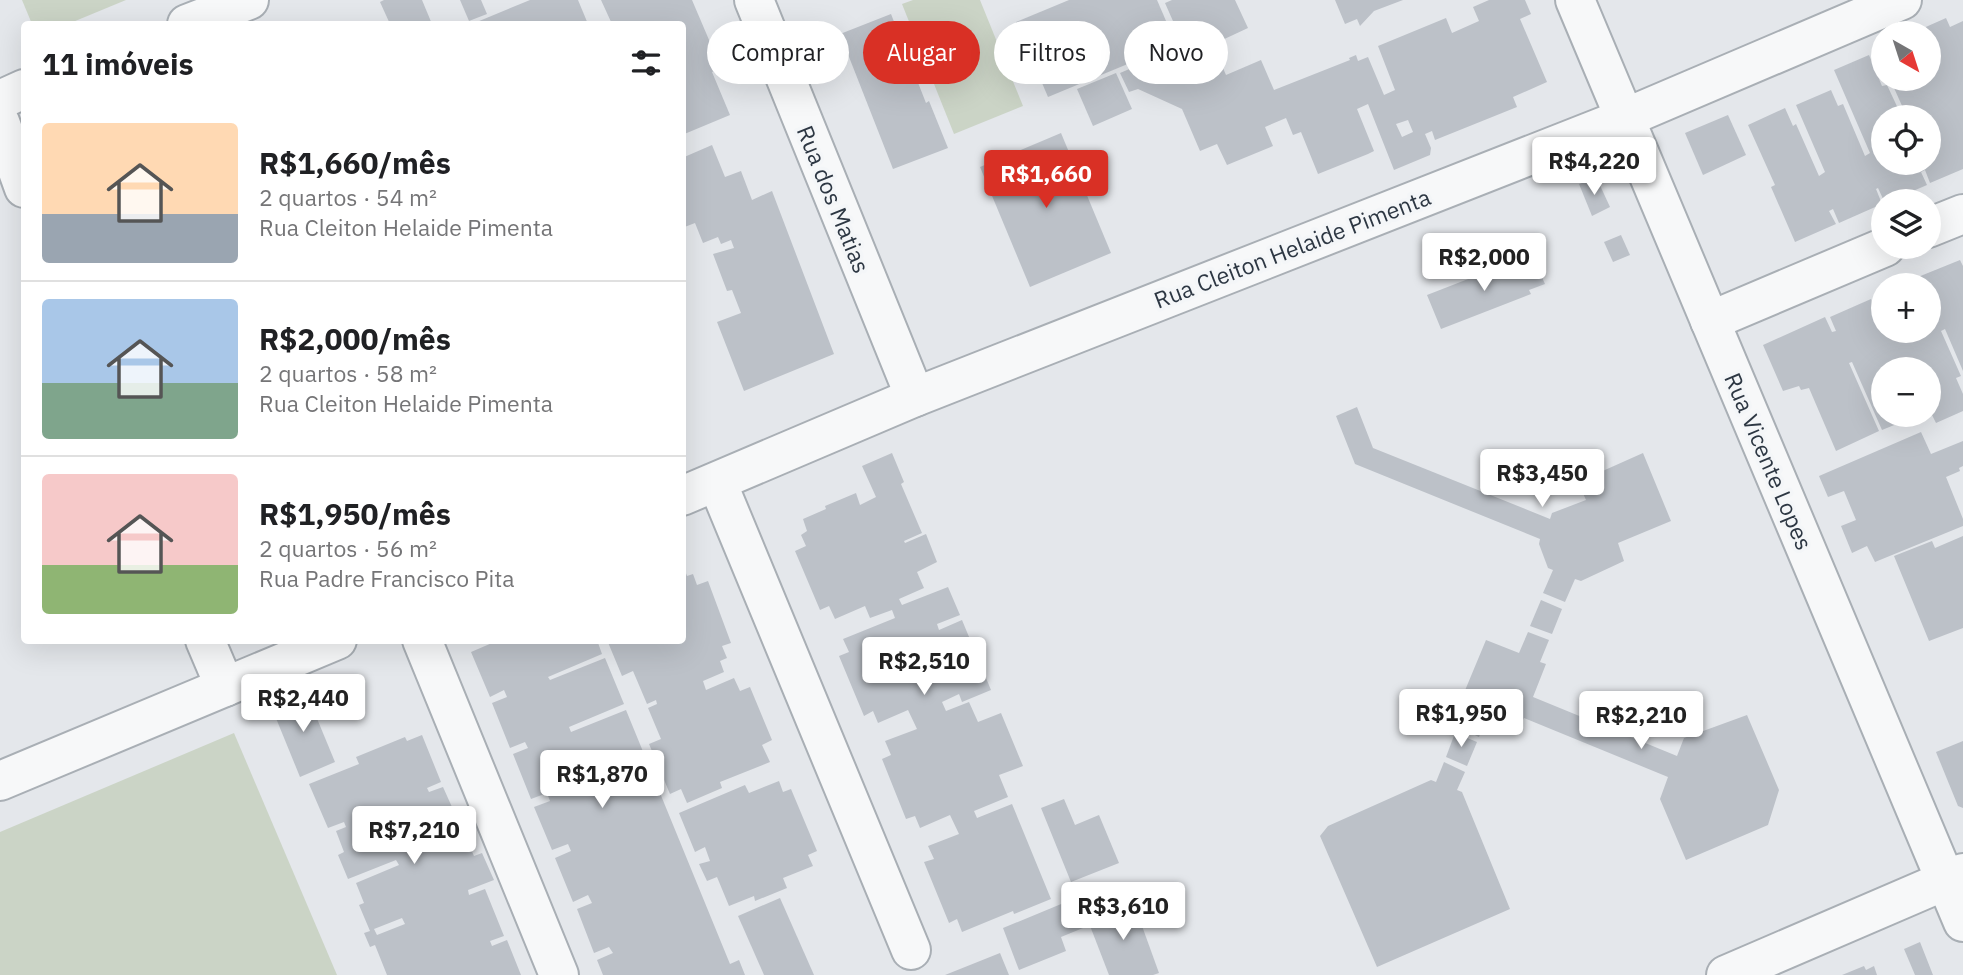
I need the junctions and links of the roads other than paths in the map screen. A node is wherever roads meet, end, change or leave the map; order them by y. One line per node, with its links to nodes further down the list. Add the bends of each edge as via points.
1 (250, 0): 5 (street)
2 (754, 0): 15 (street, Rua dos Matias)
3 (1575, 0): 8 (street, Rua Vicente Lopes)
4 (1902, 0): 8 (street, Rua Cleiton Helaide Pimenta)
5 (195, 21)
6 (21, 90): 7 (street)
7 (0, 100)
8 (1625, 118): 14 (street, Rua Vicente Lopes); 15 (street, Rua Cleiton Helaide Pimenta)
9 (0, 122): 10 (street)
10 (21, 180)
11 (1963, 214): 12 (street)
12 (1941, 223)
13 (1871, 253): 14 (street)
14 (1710, 321): 23 (street, Rua Vicente Lopes)
15 (915, 397): 16 (street, Rua Cleiton Helaide Pimenta)
16 (717, 482): 17 (street, Rua Cleiton Helaide Pimenta); 25 (street)
17 (686, 494)
18 (207, 644): 21 (street)
19 (327, 644): 21 (street)
20 (424, 644): 26 (street)
21 (225, 687): 22 (street)
22 (0, 781)
23 (1955, 876): 24 (street, Rua Vicente Lopes); 27 (street)
24 (1963, 922)
25 (912, 950)
26 (559, 975)
27 (1726, 975)

